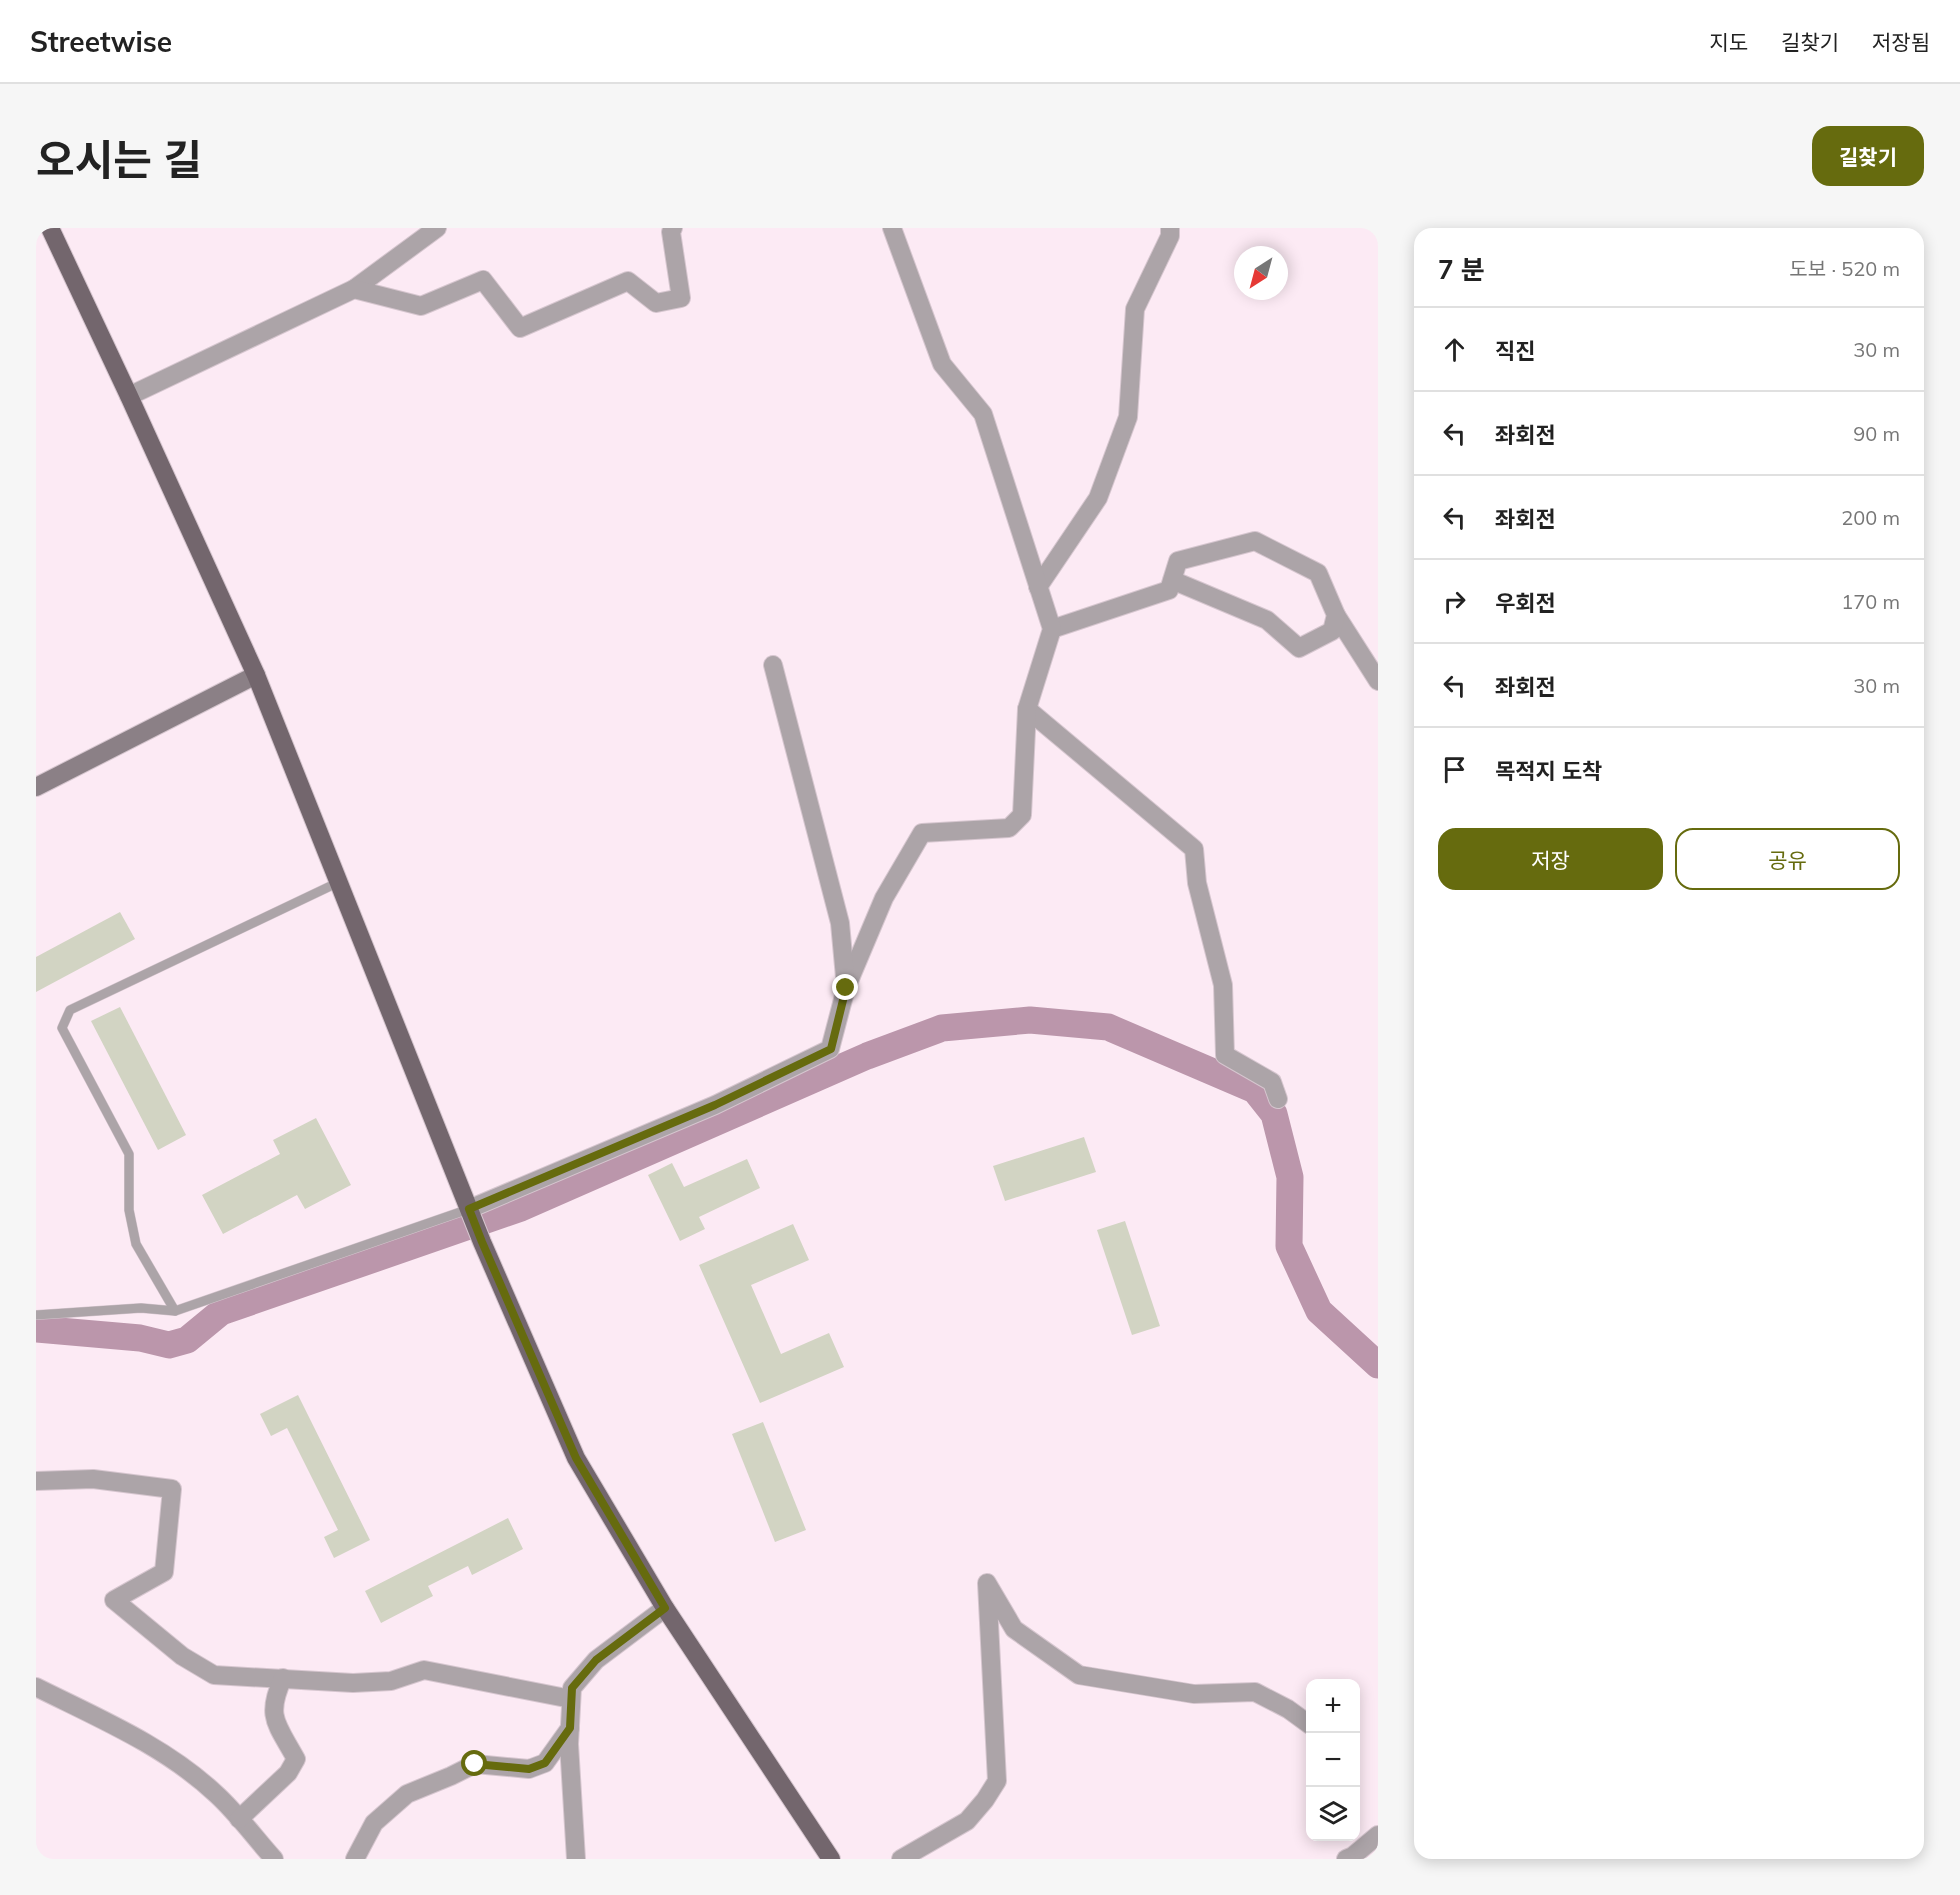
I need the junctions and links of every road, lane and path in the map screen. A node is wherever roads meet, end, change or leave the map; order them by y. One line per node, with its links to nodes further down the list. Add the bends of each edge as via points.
1 (50, 228): 7 (main road)
2 (437, 228): 6 (street)
3 (673, 228): 6 (street, via 681,298 656,303 628,281 520,328 483,280 421,306)
4 (892, 228): 9 (street, via 942,364 983,414)
5 (1170, 228): 9 (street, via 1170,236 1134,309 1128,417 1121,437 1098,498)
6 (354, 289): 7 (street)
7 (129, 396): 13 (main road)
8 (1172, 580): 10 (street, via 1267,620 1299,648 1332,631); 10 (street, via 1178,561 1255,541 1318,573); 11 (street, via 1169,590)
9 (1038, 586): 11 (street)
10 (1336, 615): 14 (street)
11 (1052, 629): 15 (street)
12 (773, 665): 18 (street, via 840,922)
13 (256, 675): 16 (street); 17 (main road)
14 (1378, 681)
15 (1027, 709): 18 (street, via 1022,815 1009,828 922,833 884,898); 19 (street, via 1194,849 1197,884 1222,985 1225,1055 1272,1082)
16 (36, 787)
17 (339, 882): 20 (main road); 21 (lane, via 70,1010 62,1028 129,1154 129,1210 136,1244)
18 (846, 988): 20 (street, via 831,1049 715,1105)
19 (1278, 1099)
20 (470, 1210): 21 (lane); 24 (main road, via 576,1458)
21 (175, 1311): 22 (lane, via 141,1308)
22 (36, 1315)
23 (36, 1481): 25 (street, via 93,1479 172,1489 164,1572 114,1600 182,1656 214,1674)
24 (665, 1608): 27 (street, via 596,1660 572,1688); 35 (main road)
25 (283, 1678): 27 (street, via 353,1683 391,1681 423,1670); 30 (street, via 274,1697 274,1719 296,1759 288,1773)
26 (36, 1687): 30 (street, via 170,1758 217,1794)
27 (571, 1699): 29 (street)
28 (1306, 1722): 36 (street, via 1255,1692 1194,1694 1079,1675 1014,1629 987,1583 997,1781 967,1821)
29 (570, 1728): 33 (street, via 545,1763 529,1769 475,1764 406,1794 374,1823); 34 (street)
30 (239, 1819): 32 (street)
31 (1378, 1835): 37 (street)
32 (274, 1859)
33 (355, 1859)
34 (576, 1859)
35 (831, 1859)
36 (901, 1859)
37 (1346, 1859)

